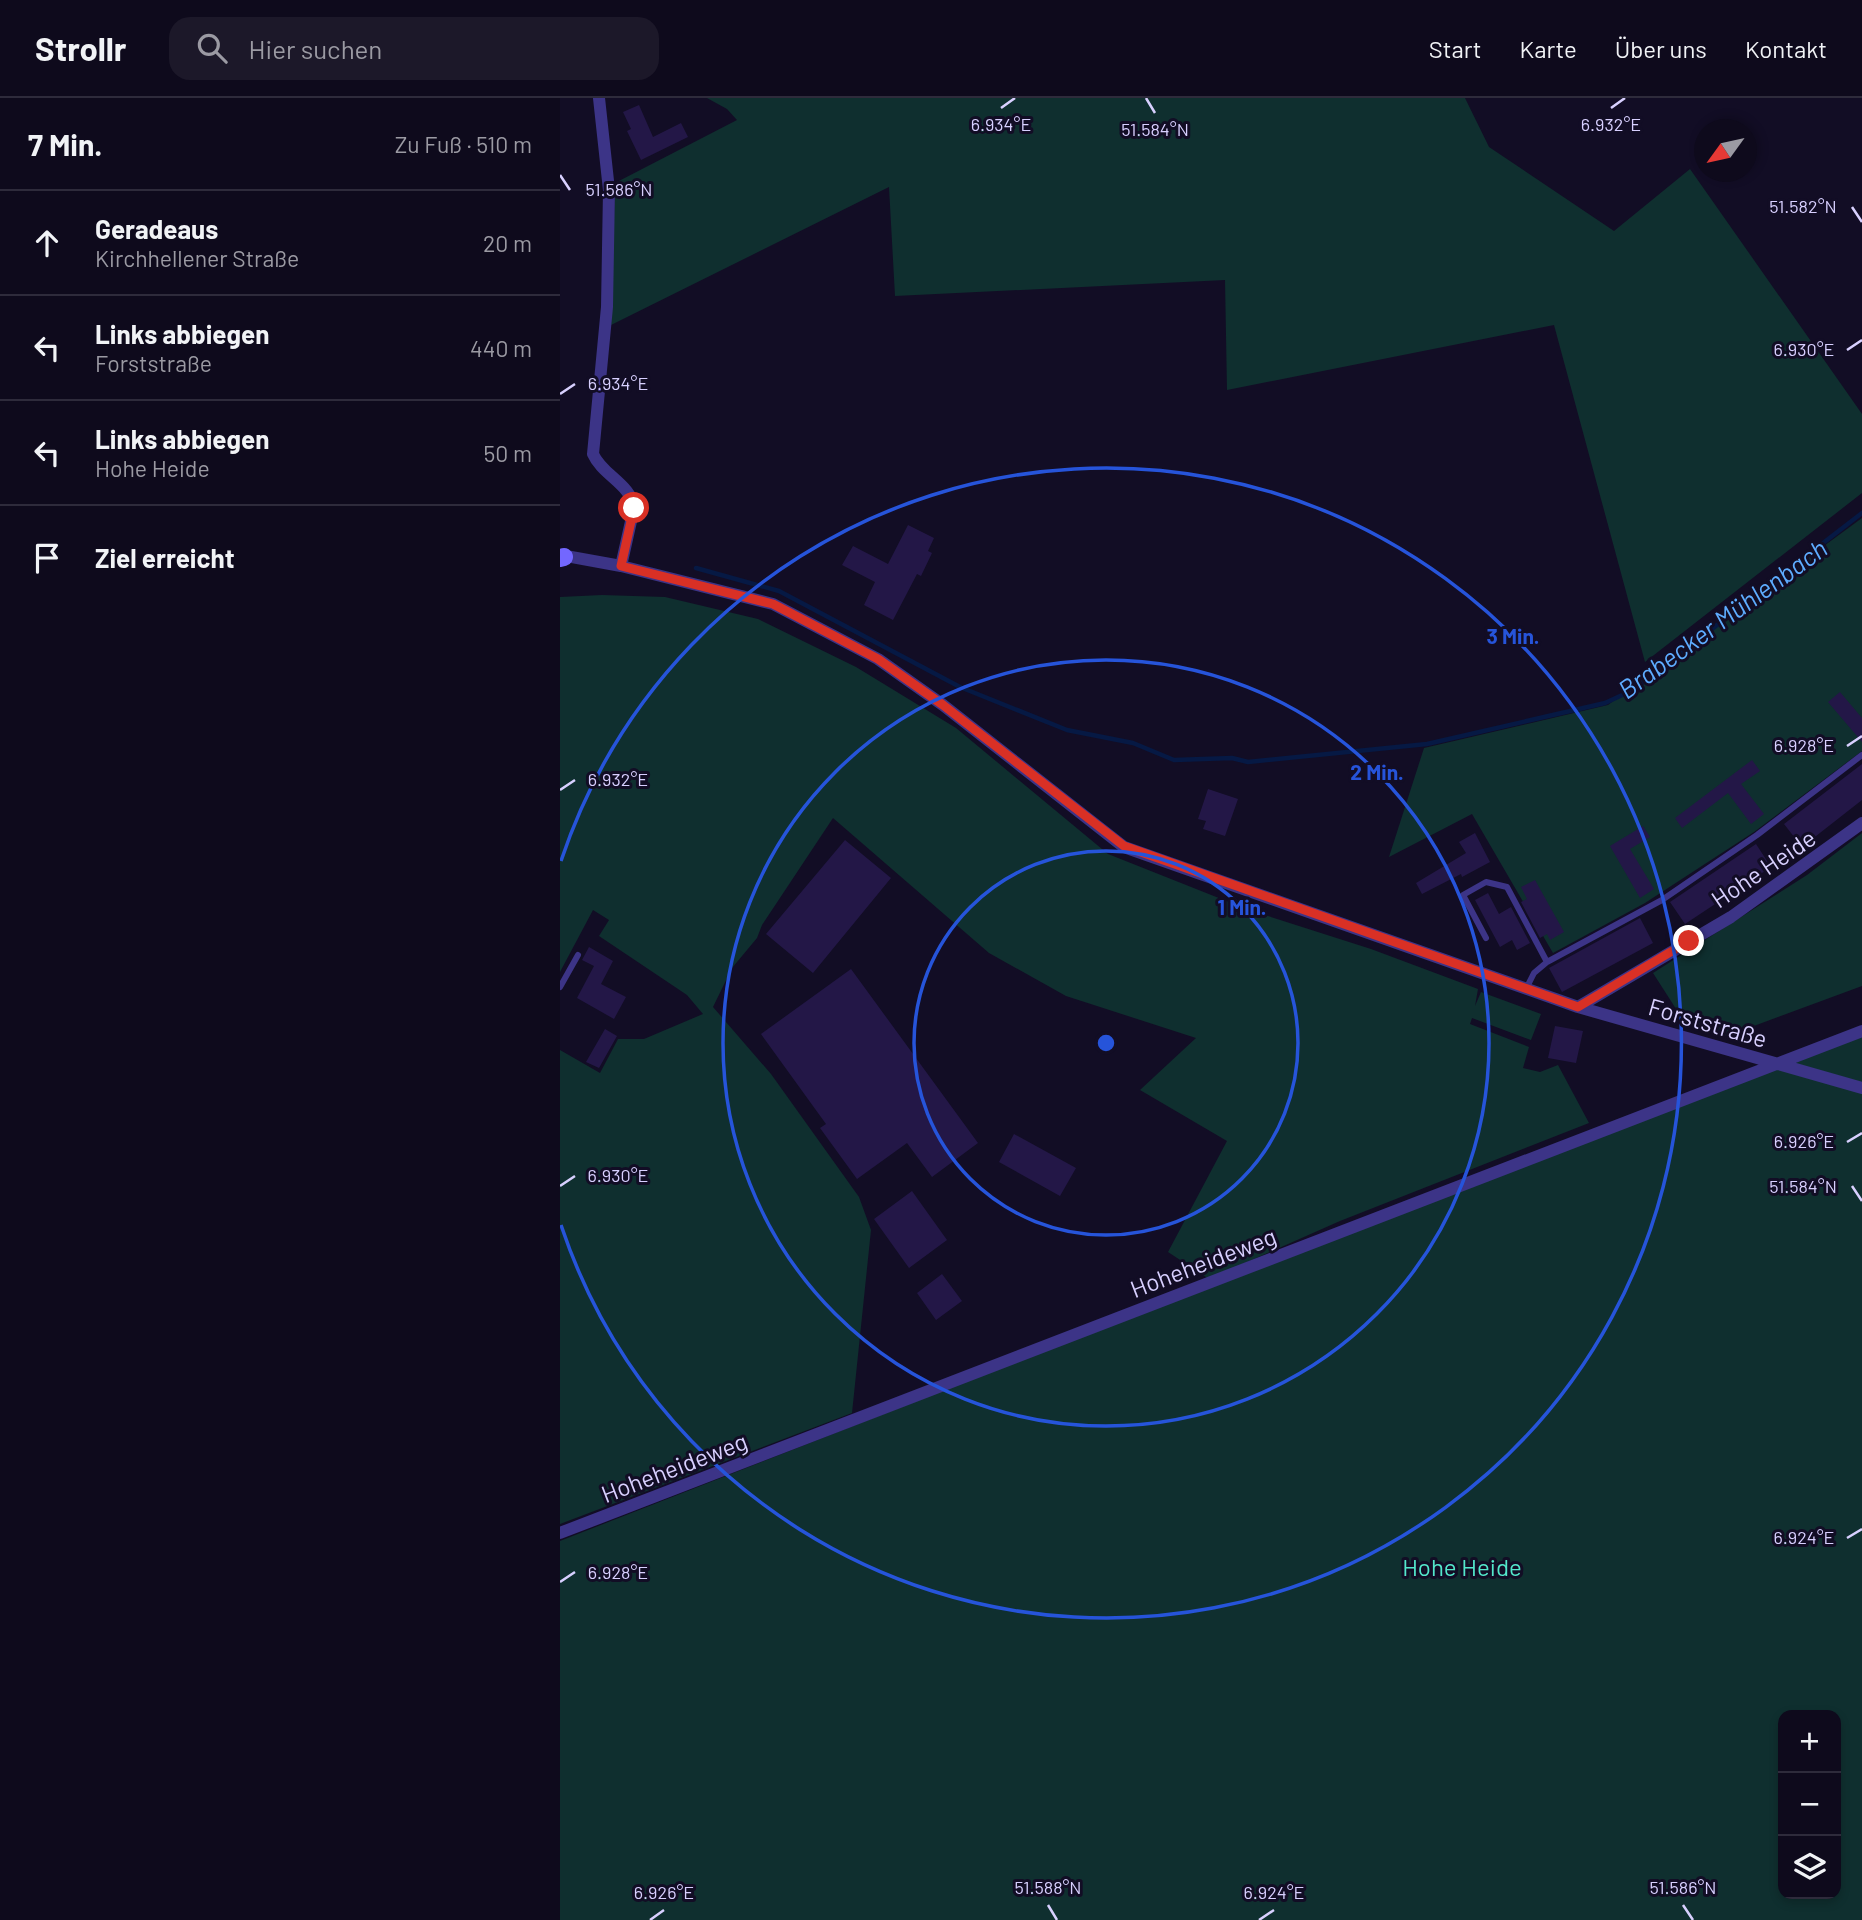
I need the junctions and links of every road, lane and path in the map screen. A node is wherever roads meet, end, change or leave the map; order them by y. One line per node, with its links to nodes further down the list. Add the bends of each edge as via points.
1 (599, 98): 3 (street, via 609,190 608,253 603,369 593,454 598,467 633,499)
2 (561, 557): 3 (street, Forststraße)
3 (621, 566): 10 (street, Forststraße, via 773,604 878,659 1124,846)
4 (1862, 755): 8 (lane, via 1662,900)
5 (1862, 823): 11 (street, Hohe Heide, via 1731,917)
6 (1486, 938): 8 (lane, via 1463,895 1486,882 1507,887)
7 (578, 955): 9 (lane)
8 (1547, 962): 10 (lane, via 1534,972)
9 (560, 987)
10 (1526, 989): 11 (street, Forststraße)
11 (1578, 1007): 13 (street, Forststraße)
12 (1862, 1031): 13 (street, Hoheheideweg)
13 (1775, 1062): 14 (street, Forststraße); 15 (street, Hoheheideweg)
14 (1862, 1088)
15 (560, 1533)

